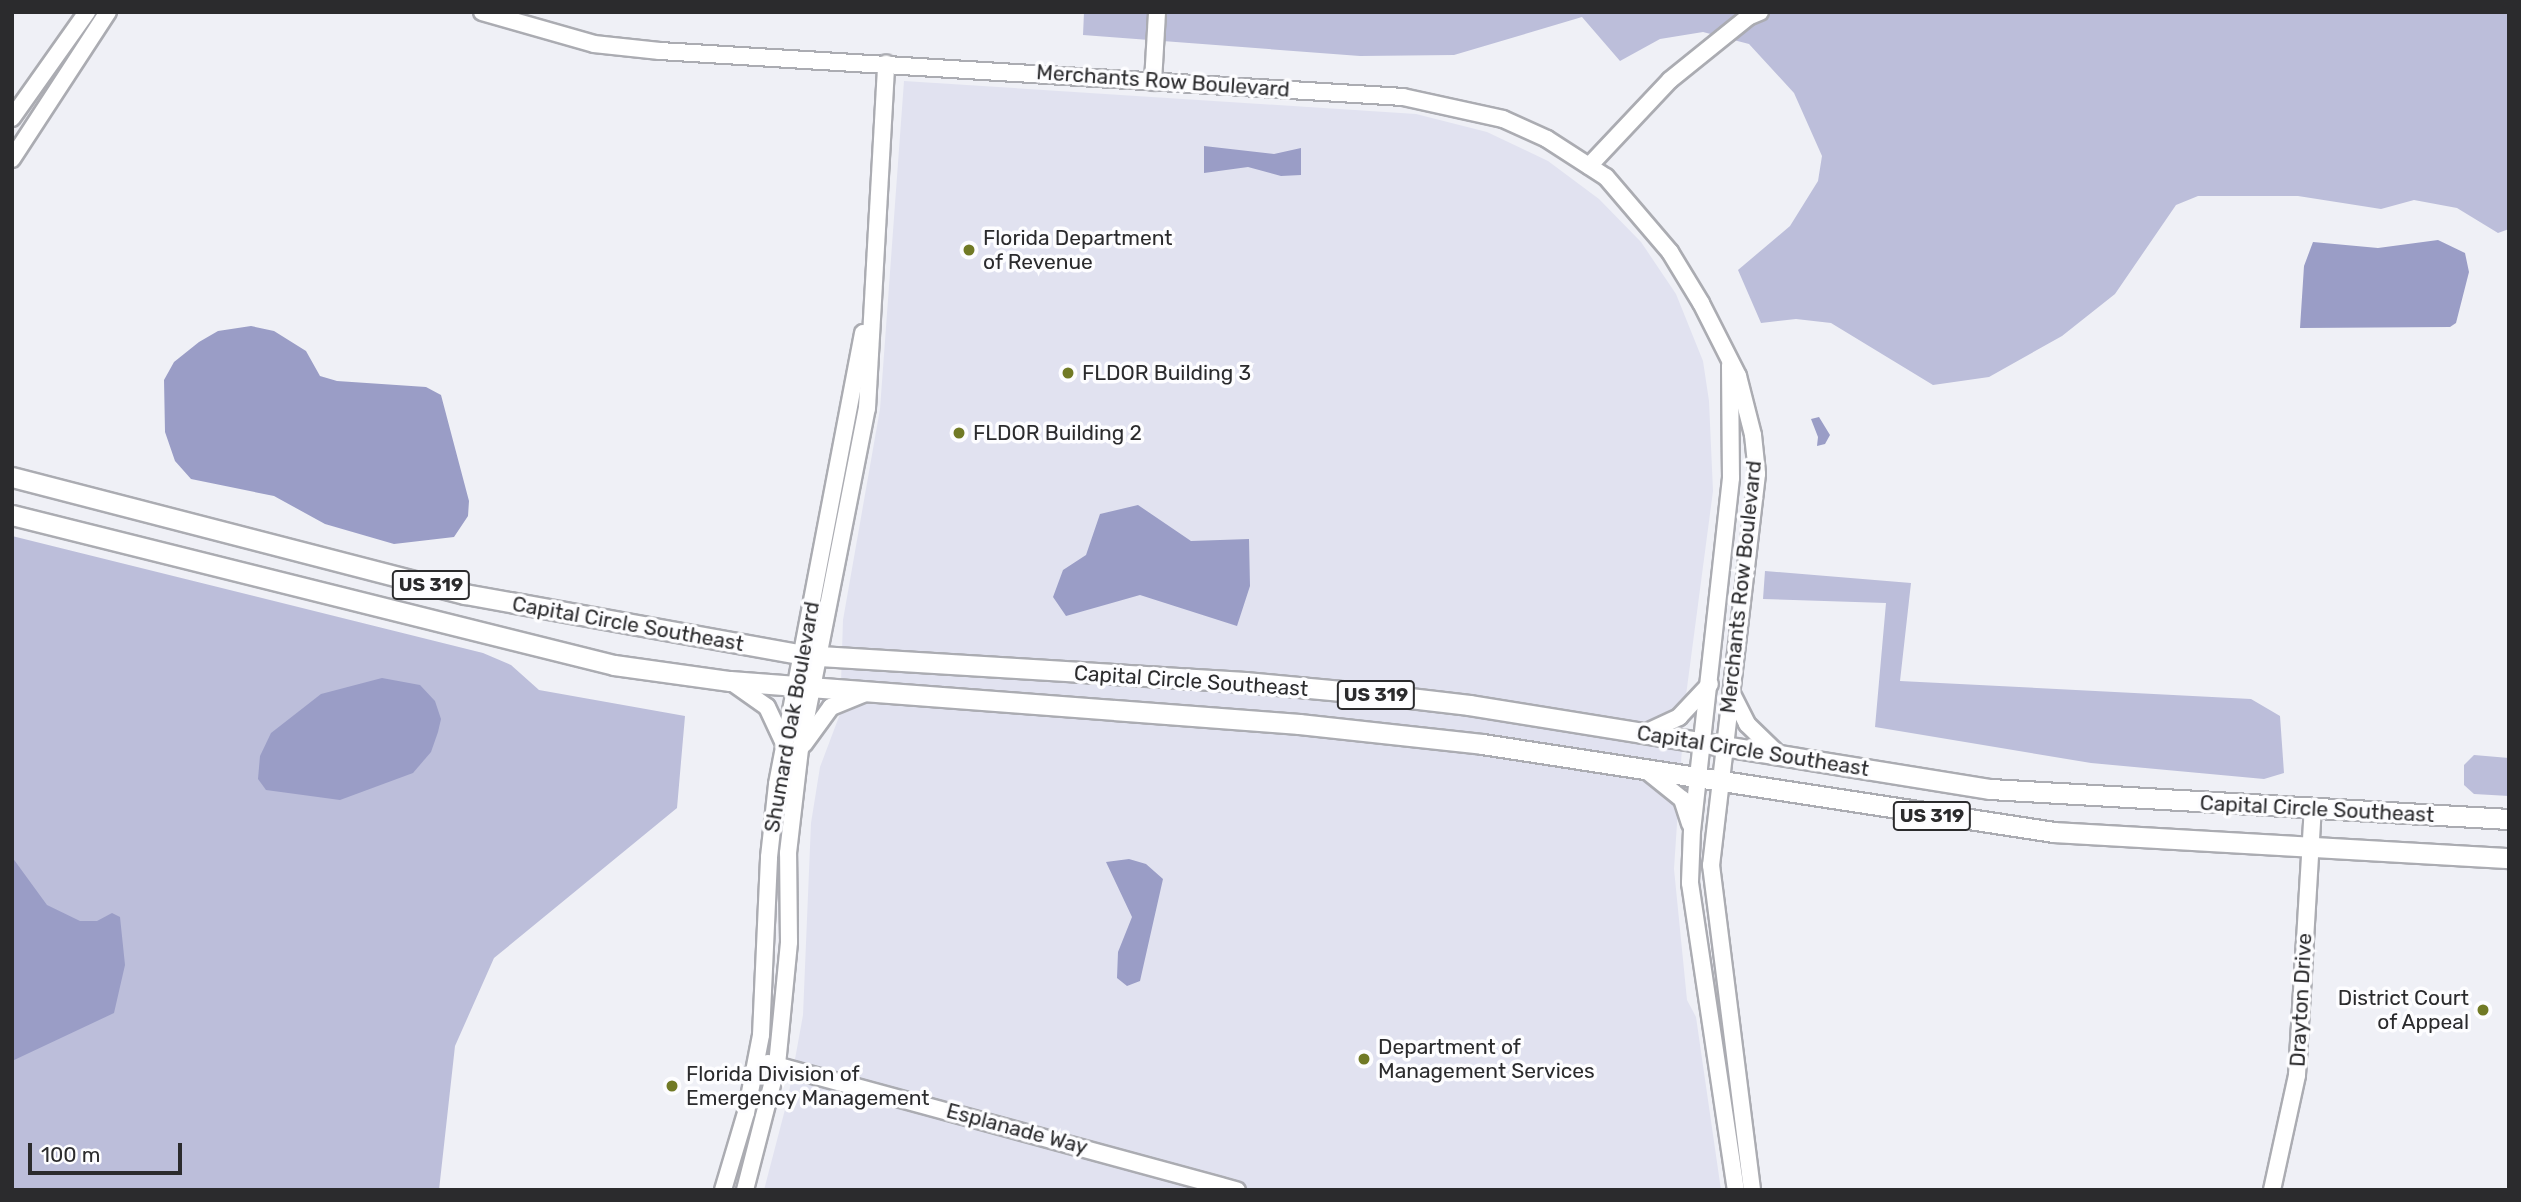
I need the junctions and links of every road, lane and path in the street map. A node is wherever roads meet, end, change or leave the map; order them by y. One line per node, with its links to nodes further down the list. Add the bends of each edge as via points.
1 (86, 12): 8 (street)
2 (108, 12): 9 (street)
3 (482, 12): 6 (street, Merchants Row Boulevard, via 594,44)
4 (1157, 12): 7 (street)
5 (1758, 13): 10 (street, via 1670,80)
6 (886, 64): 7 (street, Merchants Row Boulevard); 14 (street, Shumard Oak Boulevard, via 867,408)
7 (1153, 82): 10 (street, Merchants Row Boulevard, via 1362,93 1459,106 1547,139)
8 (12, 118)
9 (12, 159)
10 (1588, 166): 11 (street, Merchants Row Boulevard, via 1606,177 1670,252)
11 (1730, 363): 16 (street, Merchants Row Boulevard, via 1731,478); 19 (street, Merchants Row Boulevard, via 1745,400 1756,474)
12 (12, 477): 14 (main road, Capital Circle Southeast / US 319, via 465,594)
13 (12, 515): 15 (main road, Capital Circle Southeast / US 319, via 614,665)
14 (811, 656): 17 (street, Shumard Oak Boulevard); 20 (main road, Capital Circle Southeast / US 319, via 1259,683 1469,705)
15 (730, 681): 17 (main road, Capital Circle Southeast / US 319); 22 (street, via 767,707)
16 (1710, 684): 20 (street, via 1679,717); 21 (street, Merchants Row Boulevard)
17 (804, 685): 18 (main road, Capital Circle Southeast / US 319); 22 (street, Shumard Oak Boulevard); 24 (street, Shumard Oak Boulevard)
18 (871, 692): 24 (street, via 831,707); 26 (main road, Capital Circle Southeast / US 319, via 1299,724 1482,744)
19 (1732, 694): 23 (street, Merchants Row Boulevard); 25 (street, via 1747,724)
20 (1645, 733): 21 (main road, Capital Circle Southeast / US 319)
21 (1703, 742): 23 (main road, Capital Circle Southeast / US 319); 27 (street, Merchants Row Boulevard)
22 (783, 743): 34 (street, Shumard Oak Boulevard, via 769,857)
23 (1725, 746): 25 (main road, Capital Circle Southeast / US 319); 28 (street, Merchants Row Boulevard)
24 (800, 749): 35 (street, Shumard Oak Boulevard, via 788,853)
25 (1779, 755): 29 (main road, Capital Circle Southeast / US 319, via 1990,789)
26 (1647, 771): 27 (main road, Capital Circle Southeast / US 319); 31 (street, via 1682,799)
27 (1698, 779): 28 (main road, Capital Circle Southeast / US 319); 31 (street, Merchants Row Boulevard)
28 (1720, 782): 32 (main road, Capital Circle Southeast / US 319, via 2054,832); 36 (street, Merchants Row Boulevard, via 1711,865)
29 (2313, 808): 30 (main road, Capital Circle Southeast / US 319); 32 (street, Drayton Drive)
30 (2509, 819)
31 (1692, 830): 37 (street, Merchants Row Boulevard, via 1690,883)
32 (2309, 848): 33 (main road, Capital Circle Southeast / US 319); 45 (street, Drayton Drive, via 2297,1074)
33 (2509, 858)
34 (765, 942): 35 (street); 38 (street, Shumard Oak Boulevard)
35 (789, 942): 39 (street, Shumard Oak Boulevard)
36 (1726, 1003): 37 (street); 44 (street, Merchants Row Boulevard)
37 (1707, 1006): 43 (street, Merchants Row Boulevard)
38 (756, 1061): 39 (street, Esplanade Way); 40 (street, Shumard Oak Boulevard)
39 (777, 1065): 41 (street, Shumard Oak Boulevard); 42 (street, Esplanade Way)
40 (723, 1190)
41 (745, 1190)
42 (1237, 1190)
43 (1736, 1190)
44 (1752, 1190)
45 (2272, 1190)

